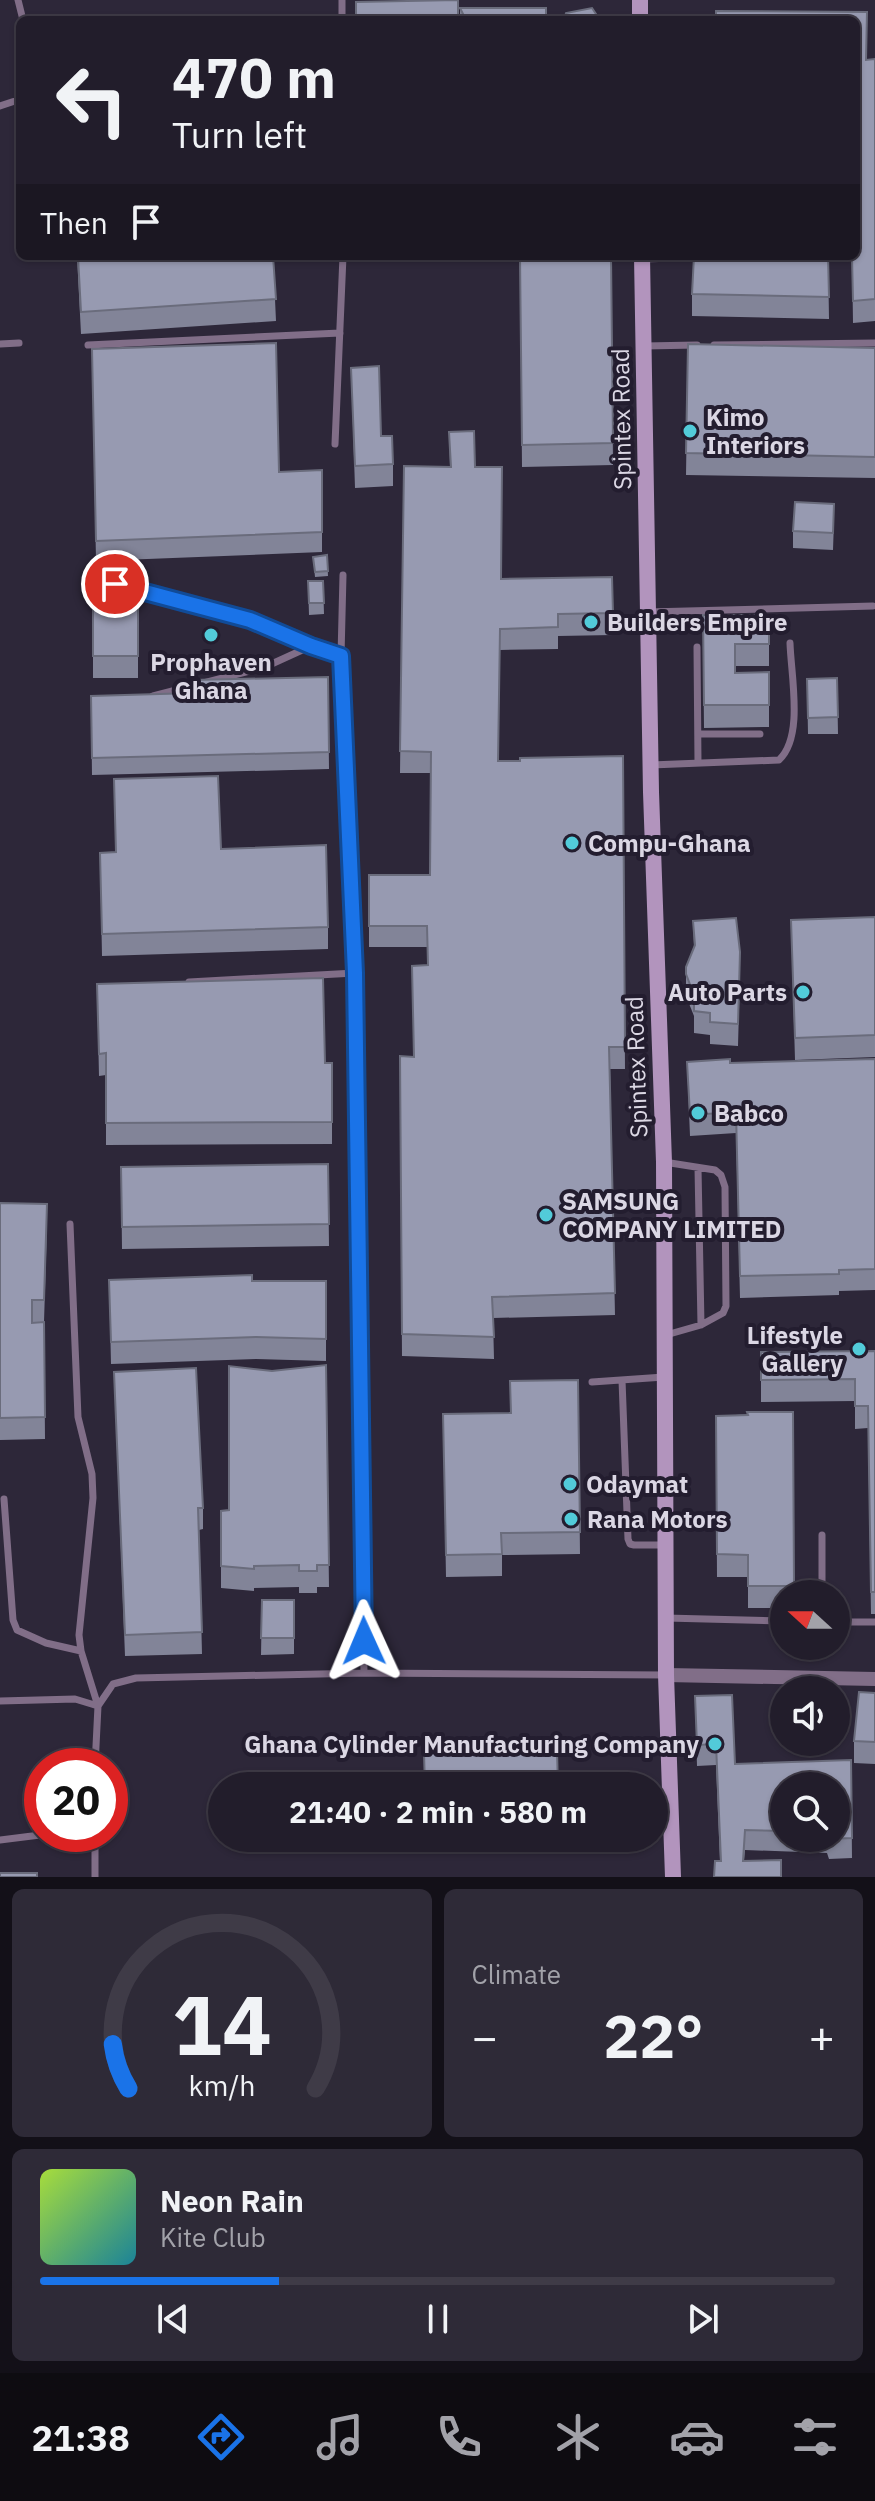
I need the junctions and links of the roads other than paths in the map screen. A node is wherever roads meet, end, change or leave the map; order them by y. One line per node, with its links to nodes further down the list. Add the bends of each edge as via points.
1 (343, 260): 3 (lane)
2 (642, 260): 8 (main road, Spintex Road)
3 (340, 333): 7 (lane); 9 (lane)
4 (19, 343): 6 (lane)
5 (875, 343): 8 (lane)
6 (0, 344)
7 (88, 345)
8 (644, 346): 13 (main road, Spintex Road)
9 (335, 444)
10 (343, 575): 17 (lane)
11 (115, 584): 15 (lane, via 250,620)
12 (873, 606): 13 (lane)
13 (648, 612): 22 (main road, Spintex Road)
14 (790, 643): 21 (lane, via 794,726 786,753 779,760)
15 (311, 646): 17 (lane); 18 (lane, via 265,667)
16 (697, 647): 19 (lane)
17 (341, 656): 23 (lane)
18 (149, 697)
19 (698, 734): 20 (lane); 21 (lane)
20 (760, 734)
21 (698, 763): 22 (lane)
22 (651, 765): 25 (main road, Spintex Road)
23 (355, 973): 24 (lane); 42 (lane)
24 (181, 983)
25 (664, 1162): 26 (lane); 29 (main road, Spintex Road)
26 (698, 1168): 28 (lane); 28 (lane, via 715,1170 725,1187 726,1306)
27 (70, 1224): 41 (lane, via 78,1417 93,1498 80,1609)
28 (701, 1325): 29 (lane)
29 (664, 1335): 30 (main road, Spintex Road)
30 (664, 1377): 31 (lane); 35 (main road, Spintex Road)
31 (622, 1380): 32 (lane); 35 (lane, via 628,1539 634,1545)
32 (592, 1382)
33 (4, 1499): 41 (lane, via 17,1630)
34 (822, 1535): 36 (lane)
35 (666, 1545): 37 (main road, Spintex Road)
36 (822, 1580)
37 (666, 1618): 38 (lane); 43 (main road, Spintex Road)
38 (770, 1621)
39 (850, 1622): 40 (lane)
40 (875, 1622)
41 (81, 1651): 48 (lane)
42 (364, 1673): 43 (lane); 48 (lane, via 136,1678 113,1684)
43 (666, 1675): 46 (street); 54 (main road, Spintex Road)
44 (875, 1679): 45 (street)
45 (850, 1680)
46 (770, 1682)
47 (0, 1701): 48 (lane, via 75,1699)
48 (98, 1706): 49 (lane)
49 (96, 1748)
50 (24, 1837): 51 (lane)
51 (0, 1840)
52 (95, 1852): 53 (lane)
53 (95, 1877)
54 (673, 1877)

